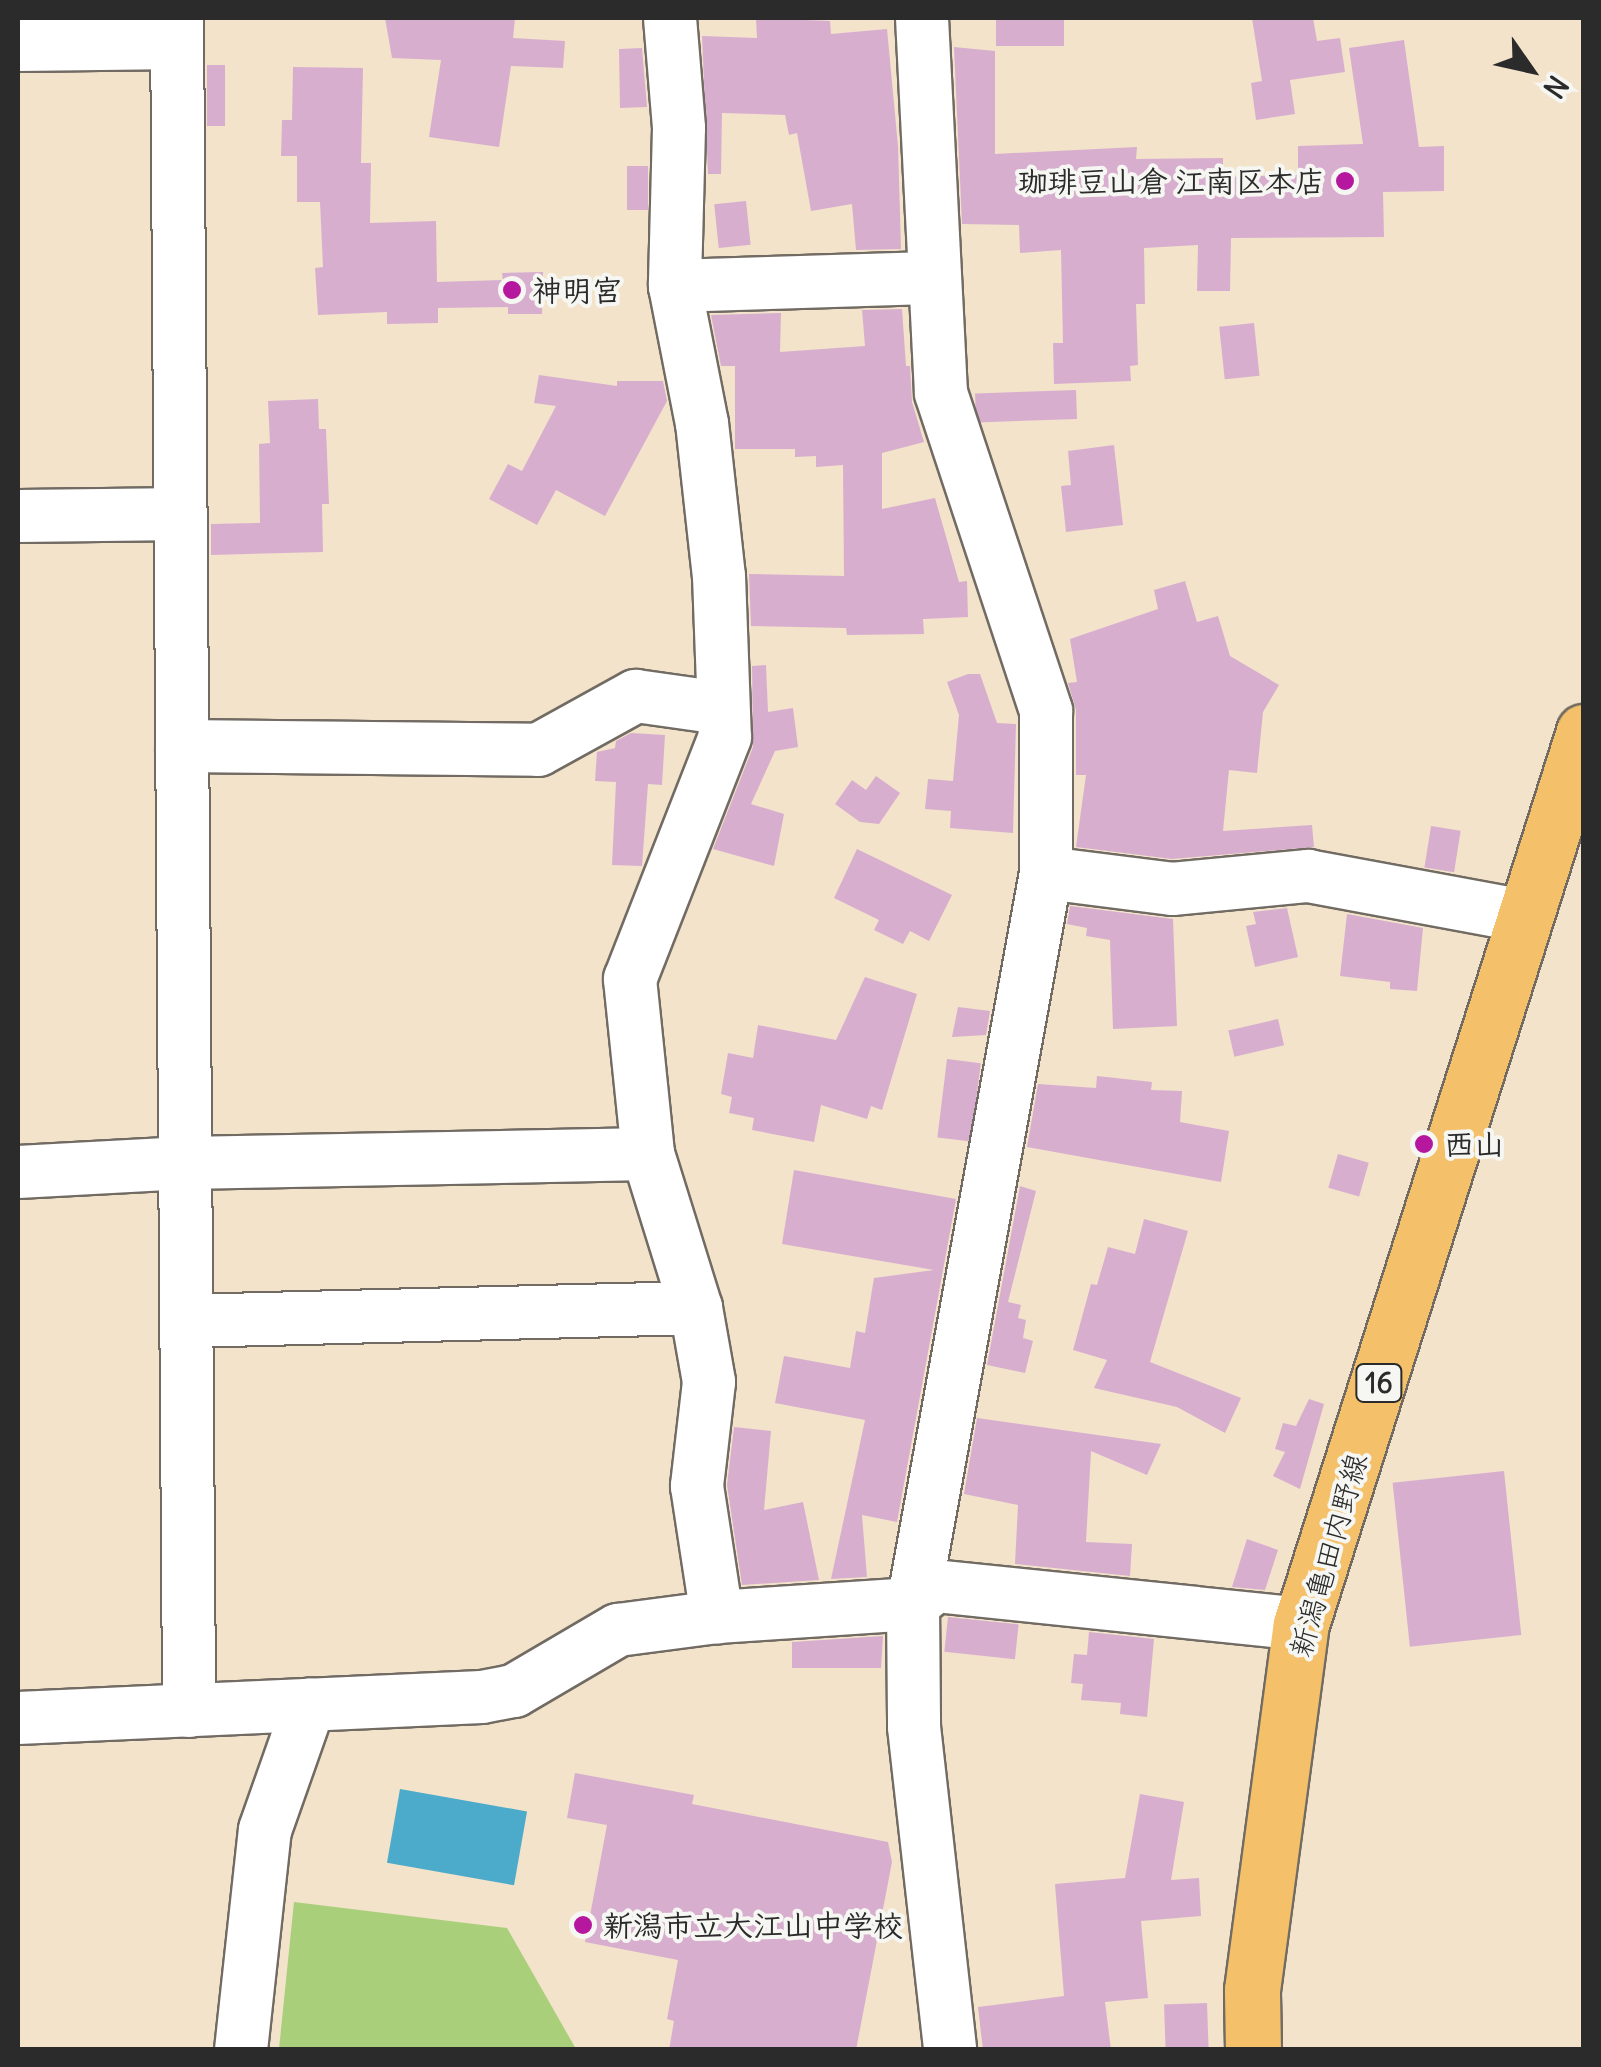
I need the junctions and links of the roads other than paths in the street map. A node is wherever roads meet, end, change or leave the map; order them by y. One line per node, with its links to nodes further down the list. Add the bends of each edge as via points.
1 (670, 18): 6 (street, via 678,128)
2 (922, 18): 5 (street)
3 (177, 30): 4 (street); 7 (street)
4 (18, 45)
5 (936, 278): 6 (street); 12 (street, via 941,393 1046,711)
6 (676, 286): 9 (street, via 702,423 719,576)
7 (180, 514): 8 (street); 11 (street)
8 (18, 516)
9 (721, 708): 11 (street, via 636,696 538,750); 14 (street, via 724,738 630,979)
10 (1584, 732): 13 (main road, 新潟亀田内野線 / 16)
11 (182, 746): 15 (street)
12 (1046, 873): 13 (street, via 1172,888 1308,876); 19 (street)
13 (1524, 916): 21 (main road, 新潟亀田内野線 / 16)
14 (648, 1154): 15 (street); 17 (street)
15 (186, 1163): 16 (street); 18 (street)
16 (18, 1172)
17 (696, 1308): 18 (street); 20 (street, via 709,1382 698,1486)
18 (186, 1321): 23 (street)
19 (913, 1604): 20 (street); 21 (street, via 935,1586); 26 (street, via 914,1727)
20 (717, 1617): 22 (street, via 618,1630 514,1691)
21 (1302, 1624): 27 (main road, 新潟亀田内野線 / 16, via 1252,1990)
22 (309, 1705): 23 (street); 25 (street, via 265,1830)
23 (189, 1712): 24 (street)
24 (18, 1718)
25 (241, 2050)
26 (950, 2050)
27 (1253, 2050)

